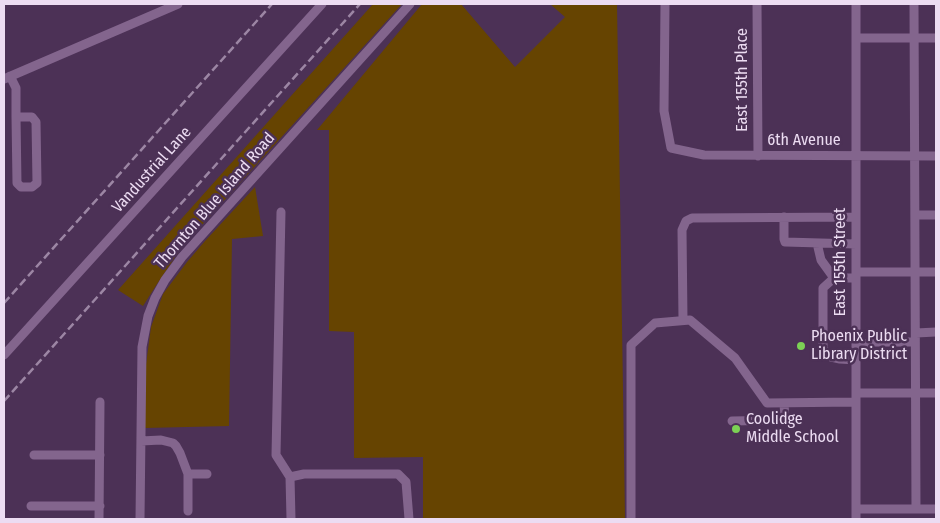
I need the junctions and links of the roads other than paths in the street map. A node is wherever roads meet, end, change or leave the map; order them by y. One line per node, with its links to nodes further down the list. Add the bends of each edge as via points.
1 (178, 4): 11 (street)
2 (322, 4): 33 (street, Vandustrial Lane)
3 (410, 4): 41 (street, Thornton Blue Island Road, via 164,280 148,316 142,347)
4 (665, 4): 13 (street, 6th Avenue, via 664,111 671,148 704,155)
5 (757, 4): 13 (street, East 155th Place)
6 (856, 4): 8 (street, East 155th Street)
7 (914, 4): 9 (street)
8 (856, 38): 9 (street); 14 (street, East 155th Street)
9 (915, 38): 10 (street); 15 (street)
10 (936, 38)
11 (7, 78): 12 (street, via 16,88)
12 (16, 117): 12 (street, via 17,183 21,187 32,187 36,183 36,122 32,117)
13 (758, 156): 14 (street, 6th Avenue)
14 (857, 156): 15 (street, 6th Avenue); 20 (street, East 155th Street)
15 (915, 156): 16 (street, 6th Avenue); 18 (street)
16 (936, 156)
17 (280, 212): 46 (street, via 276,455)
18 (915, 214): 19 (street); 24 (street)
19 (936, 214)
20 (856, 217): 21 (street); 23 (street, East 155th Street)
21 (784, 218): 22 (street, via 785,242); 28 (street, via 692,218 686,221 682,230)
22 (817, 243): 23 (street); 27 (street, via 821,260)
23 (856, 244): 26 (street, East 155th Street)
24 (916, 272): 25 (street); 26 (street); 30 (street)
25 (936, 272)
26 (856, 275): 27 (street); 32 (street, East 155th Street)
27 (834, 278): 34 (street, via 823,288 823,349 840,359)
28 (684, 320): 39 (street, via 690,320 735,358 767,403); 57 (street, via 655,322 632,345)
29 (936, 332): 30 (street)
30 (916, 333): 35 (street)
31 (910, 342): 32 (street)
32 (856, 345): 34 (street, East 155th Street)
33 (4, 356)
34 (856, 360): 37 (street, East 155th Street)
35 (916, 393): 36 (street); 37 (street); 50 (street)
36 (936, 393)
37 (856, 398): 39 (street); 49 (street, East 155th Street)
38 (100, 402): 42 (street)
39 (784, 403): 40 (street, via 785,420)
40 (732, 421)
41 (141, 441): 44 (street, via 173,443); 54 (street, Thornton Blue Island Road)
42 (100, 455): 43 (street); 48 (street)
43 (34, 456)
44 (188, 474): 45 (street); 52 (street)
45 (207, 474)
46 (290, 477): 55 (street); 56 (street, via 304,474 398,474 406,482)
47 (31, 506): 48 (street)
48 (100, 506): 53 (street)
49 (856, 509): 50 (street); 58 (street, East 155th Street)
50 (916, 509): 51 (street)
51 (936, 509)
52 (188, 511)
53 (100, 519)
54 (140, 519)
55 (291, 519)
56 (410, 519)
57 (631, 519)
58 (856, 519)

